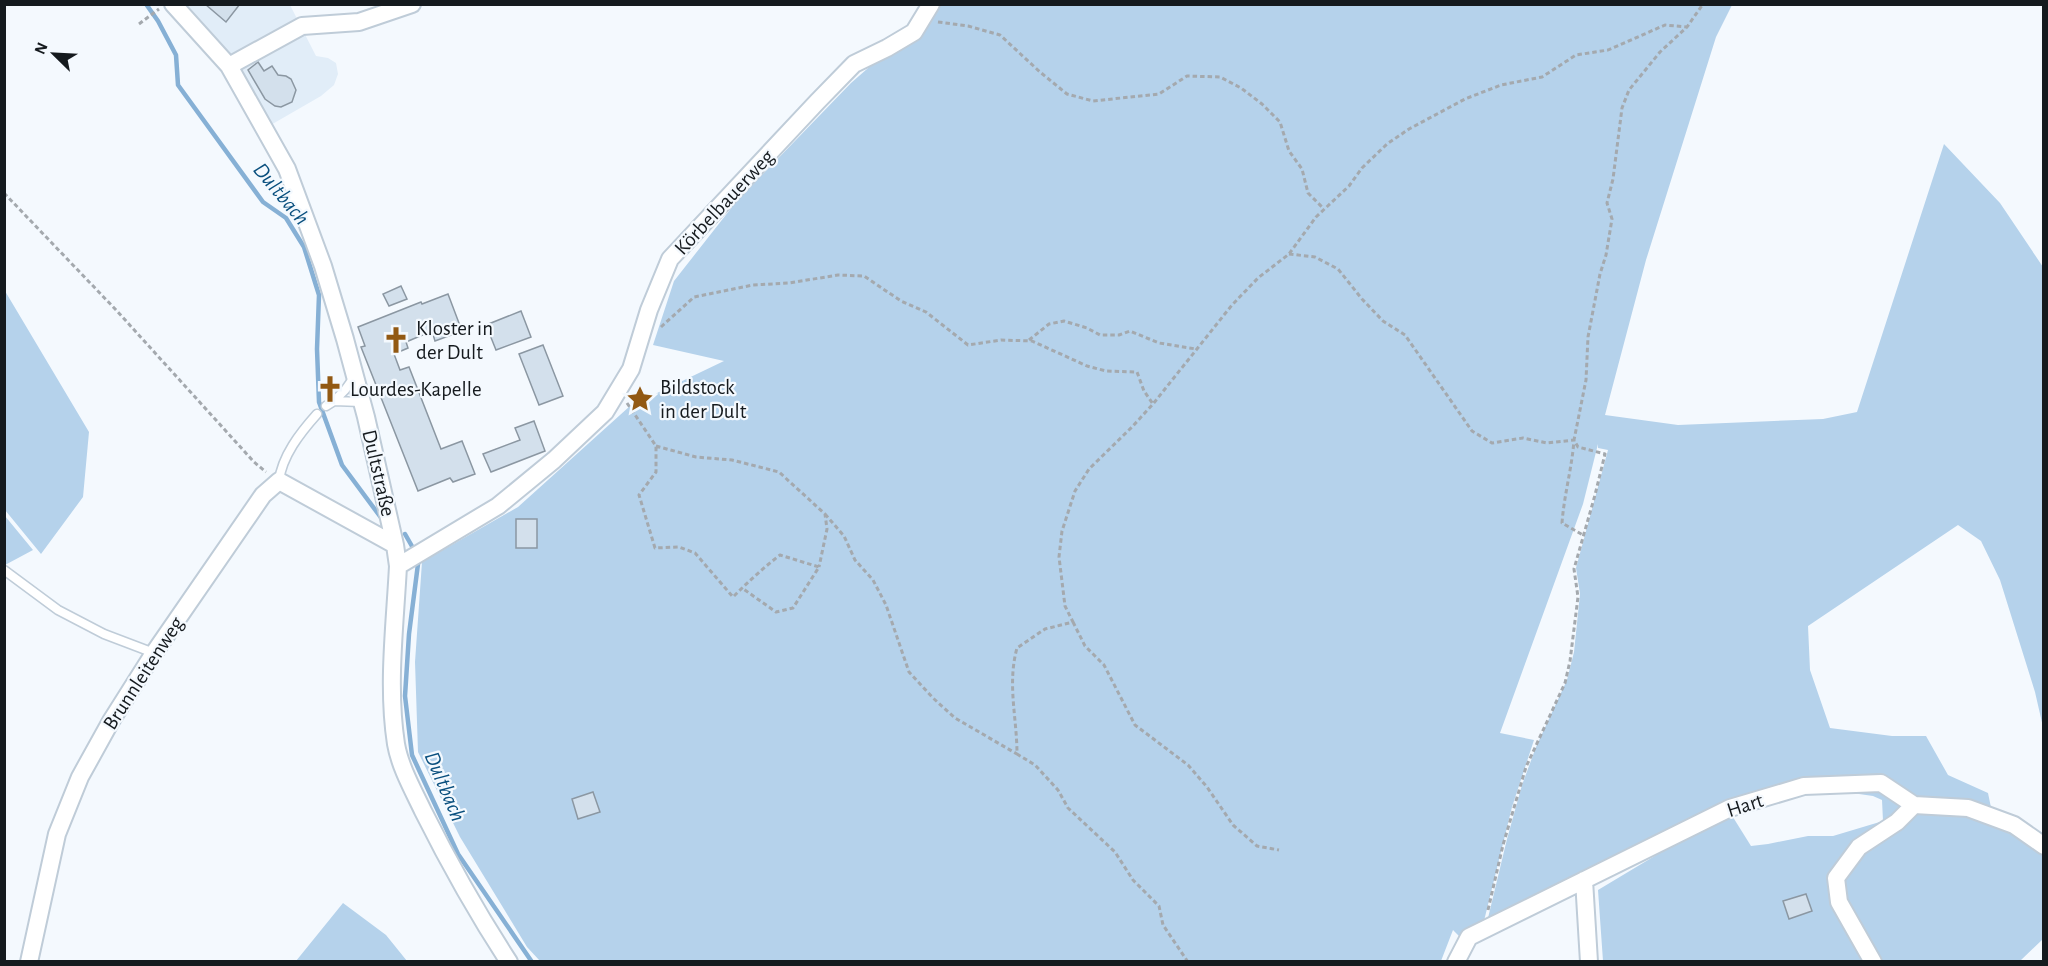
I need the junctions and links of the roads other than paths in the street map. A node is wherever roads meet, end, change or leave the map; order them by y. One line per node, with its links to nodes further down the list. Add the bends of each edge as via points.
1 (412, 4): 4 (street, via 359,22 302,26)
2 (931, 4): 12 (street, Körbelbauerweg, via 914,32 854,64 670,260 631,369 605,412 555,460 498,506)
3 (166, 7): 4 (street, Dultstraße)
4 (229, 66): 5 (street, Dultstraße, via 287,169 324,266)
5 (355, 375): 6 (lane); 7 (street, Dultstraße)
6 (334, 401): 7 (lane); 8 (lane)
7 (361, 402): 11 (street, Dultstraße)
8 (326, 406)
9 (317, 414): 10 (lane, Brunnleitenweg, via 302,430 280,468)
10 (279, 482): 11 (street); 14 (street, Brunnleitenweg, via 263,495)
11 (395, 545): 12 (street, Dultstraße)
12 (398, 566): 19 (street, Dultstraße, via 392,700 396,746 441,849)
13 (4, 570): 14 (lane, via 58,610 104,634)
14 (154, 653): 18 (street, Brunnleitenweg, via 111,721 64,815)
15 (1914, 805): 16 (street, via 1968,808 2014,825); 17 (street, Hart, via 1881,783 1804,786 1730,808); 22 (street, via 1897,822 1859,847 1836,878 1839,902)
16 (2043, 846)
17 (1584, 880): 20 (street, Hart, via 1469,937); 21 (street)
18 (29, 962)
19 (509, 962)
20 (1456, 962)
21 (1589, 962)
22 (1873, 962)

